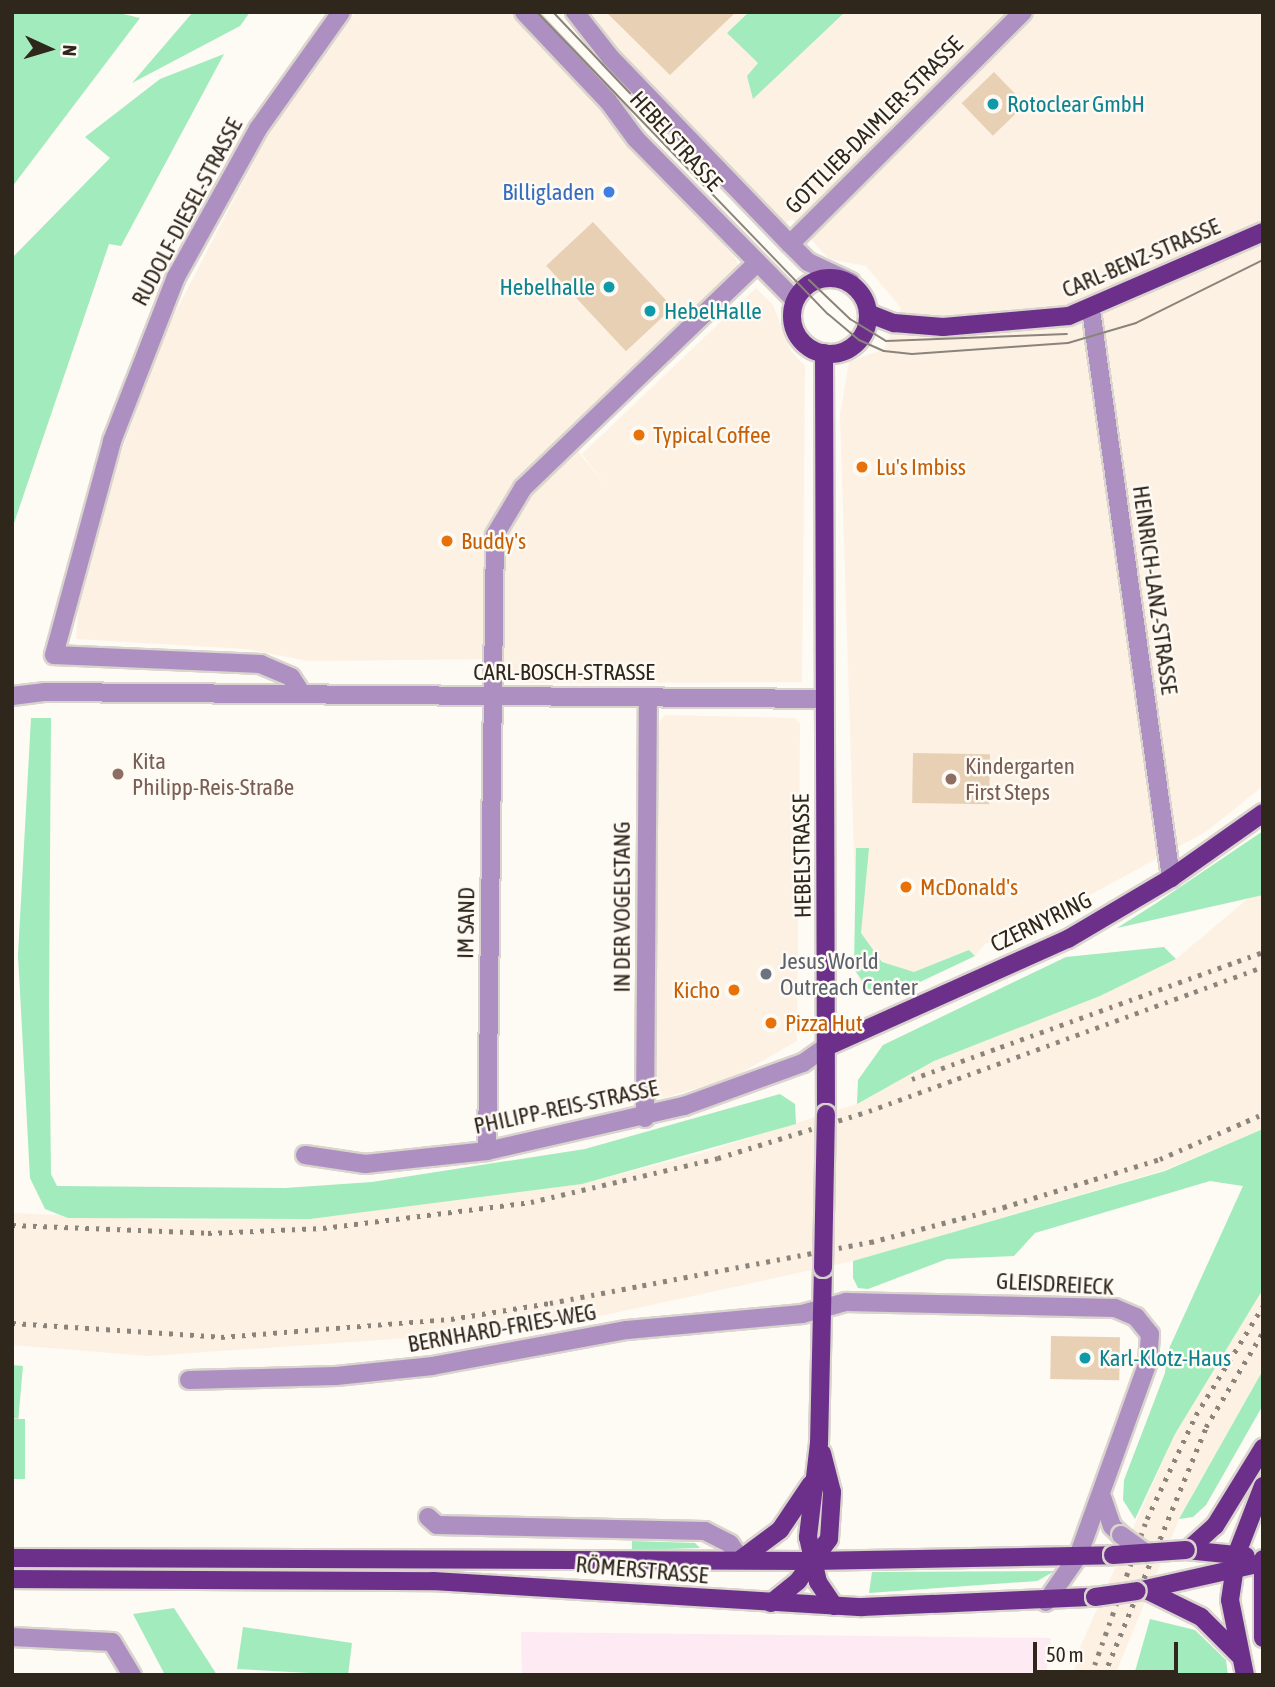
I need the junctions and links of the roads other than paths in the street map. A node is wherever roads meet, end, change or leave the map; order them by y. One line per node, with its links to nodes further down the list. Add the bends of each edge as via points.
1 (341, 12): 13 (street, RUDOLF-DIESEL-STRASSE, via 258,130 176,277 112,441 54,655 261,664 291,677)
2 (524, 12): 7 (street, HEBELSTRASSE, via 636,139)
3 (575, 12): 6 (street, HEBELSTRASSE, via 611,58)
4 (1023, 12): 6 (street, GOTTLIEB-DAIMLER-STRASSE)
5 (1263, 232): 10 (main road, CARL-BENZ-STRASSE)
6 (790, 244): 8 (street, HEBELSTRASSE, via 808,262)
7 (757, 263): 9 (street, HEBELSTRASSE); 15 (street, via 509,505 495,535)
8 (851, 282): 9 (main road, via 811,283); 11 (main road, via 864,294)
9 (794, 300): 12 (main road, via 792,327 797,337)
10 (1091, 310): 11 (main road, CARL-BENZ-STRASSE, via 1042,321 943,327 894,323); 19 (street, HEINRICH-LANZ-STRASSE)
11 (870, 314): 12 (main road, via 859,340 844,350)
12 (824, 353): 17 (main road, HEBELSTRASSE)
13 (302, 694): 14 (street, CARL-BOSCH-STRASSE, via 44,692); 15 (street, CARL-BOSCH-STRASSE)
14 (12, 696)
15 (495, 696): 16 (street, CARL-BOSCH-STRASSE); 22 (street, IM SAND)
16 (648, 696): 17 (street, CARL-BOSCH-STRASSE); 21 (street, IN DER VOGELSTANG)
17 (825, 699): 20 (main road, HEBELSTRASSE)
18 (1263, 813): 19 (main road, CZERNYRING)
19 (1171, 878): 20 (main road, CZERNYRING, via 1068,939)
20 (826, 1047): 21 (street, PHILIPP-REIS-STRASSE, via 803,1063); 24 (main road, HEBELSTRASSE, bridge)
21 (645, 1118): 22 (street, PHILIPP-REIS-STRASSE)
22 (487, 1151): 23 (street, PHILIPP-REIS-STRASSE, via 365,1164)
23 (305, 1155)
24 (822, 1310): 25 (street, BERNHARD-FRIES-WEG, via 627,1331 372,1373); 26 (main road, HEBELSTRASSE); 30 (street, GLEISDREIECK, via 846,1302 886,1302 1115,1308 1136,1317 1150,1334 1148,1362)
25 (189, 1380)
26 (819, 1443): 28 (main road, HEBELSTRASSE); 38 (main road, HEBELSTRASSE, via 832,1492 830,1539)
27 (1263, 1448): 32 (main road, via 1215,1526)
28 (814, 1479): 37 (main road, via 780,1530); 38 (main road, HEBELSTRASSE, via 808,1536)
29 (1263, 1486): 34 (main road)
30 (1102, 1497): 33 (street, bridge, via 1112,1526); 35 (street, GLEISDREIECK)
31 (428, 1517): 37 (street, via 437,1525 705,1531 730,1544)
32 (1187, 1550): 33 (main road, RÖMERSTRASSE, bridge); 34 (main road, RÖMERSTRASSE)
33 (1146, 1553): 35 (main road, RÖMERSTRASSE, bridge)
34 (1237, 1553): 39 (main road, RÖMERSTRASSE); 40 (main road)
35 (1078, 1556): 38 (main road, RÖMERSTRASSE); 43 (street, GLEISDREIECK)
36 (12, 1558): 37 (main road, RÖMERSTRASSE)
37 (741, 1559): 38 (main road, RÖMERSTRASSE)
38 (812, 1561): 44 (main road, HEBELSTRASSE, via 798,1581); 45 (main road, HEBELSTRASSE)
39 (1262, 1562): 40 (main road, RÖMERSTRASSE); 47 (main road)
40 (1234, 1573): 42 (main road, RÖMERSTRASSE); 48 (main road, via 1230,1600)
41 (12, 1579): 44 (main road, RÖMERSTRASSE, via 433,1581)
42 (1146, 1590): 43 (main road, RÖMERSTRASSE, bridge); 48 (main road, via 1210,1624)
43 (1046, 1602): 45 (main road, RÖMERSTRASSE)
44 (771, 1603): 45 (main road, RÖMERSTRASSE)
45 (835, 1606)
46 (12, 1636): 49 (street, via 112,1642)
47 (1263, 1638)
48 (1239, 1655): 50 (main road)
49 (132, 1675)
50 (1245, 1675)

